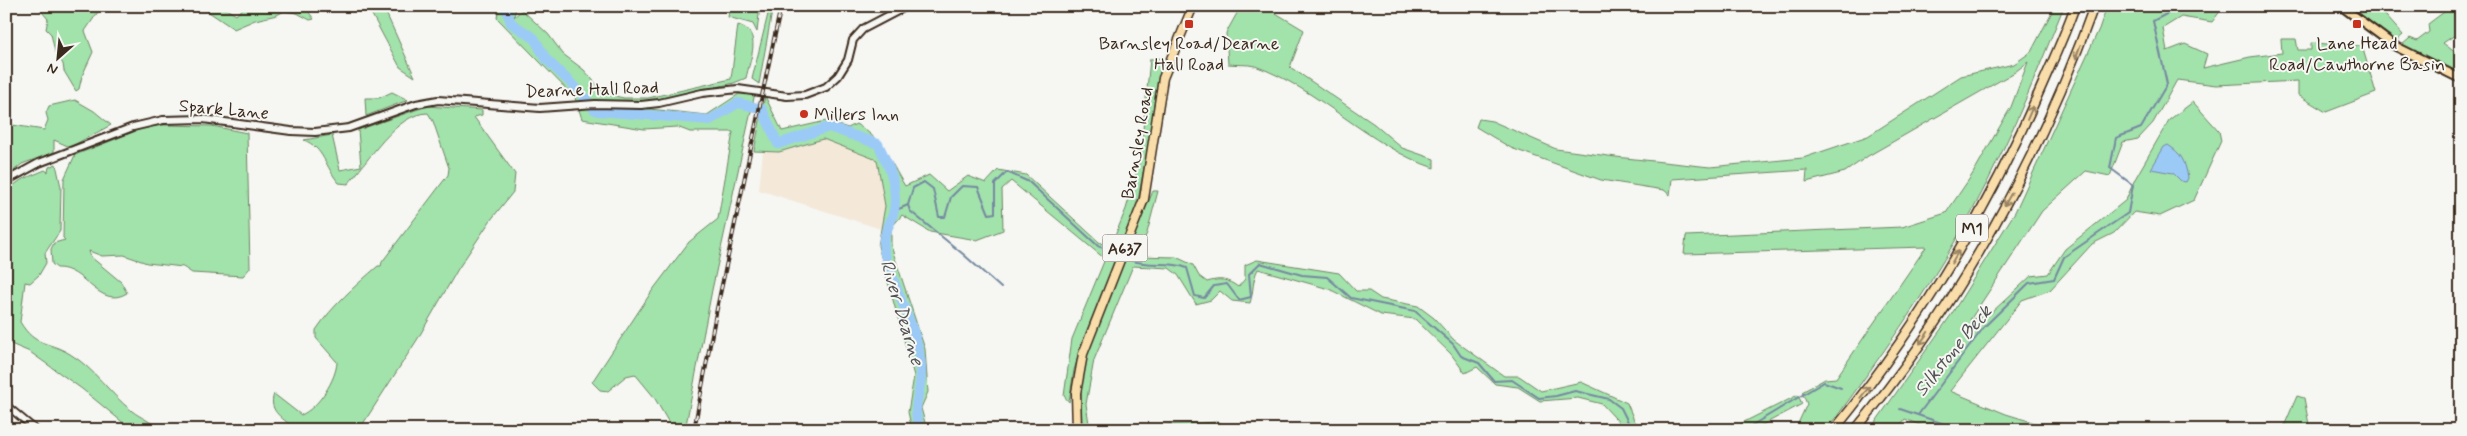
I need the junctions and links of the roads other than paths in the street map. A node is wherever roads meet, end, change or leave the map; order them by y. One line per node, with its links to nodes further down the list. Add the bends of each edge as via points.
1 (907, 6): 7 (main road, Dearne Hall Road, via 863,29 853,40 844,69 826,87 794,96 738,89 659,103 526,108 448,100)
2 (1192, 6): 11 (highway, Barnsley Road / A637, via 1163,78 1144,199 1083,354 1076,393)
3 (2075, 6): 12 (highway, M1, one-way to 3, via 1875,379 1982,210 2014,151)
4 (2094, 6): 13 (highway, M1, one-way to 13, via 2074,62 2030,159 1979,251 1921,343)
5 (2341, 6): 6 (main road, via 2395,46)
6 (2461, 79)
7 (416, 104): 8 (main road, Spark Lane, via 349,128 323,132 291,131 203,118 163,120 133,127 39,162)
8 (6, 181)
9 (6, 405): 10 (street)
10 (36, 430)
11 (1077, 430)
12 (1834, 430)
13 (1856, 430)

